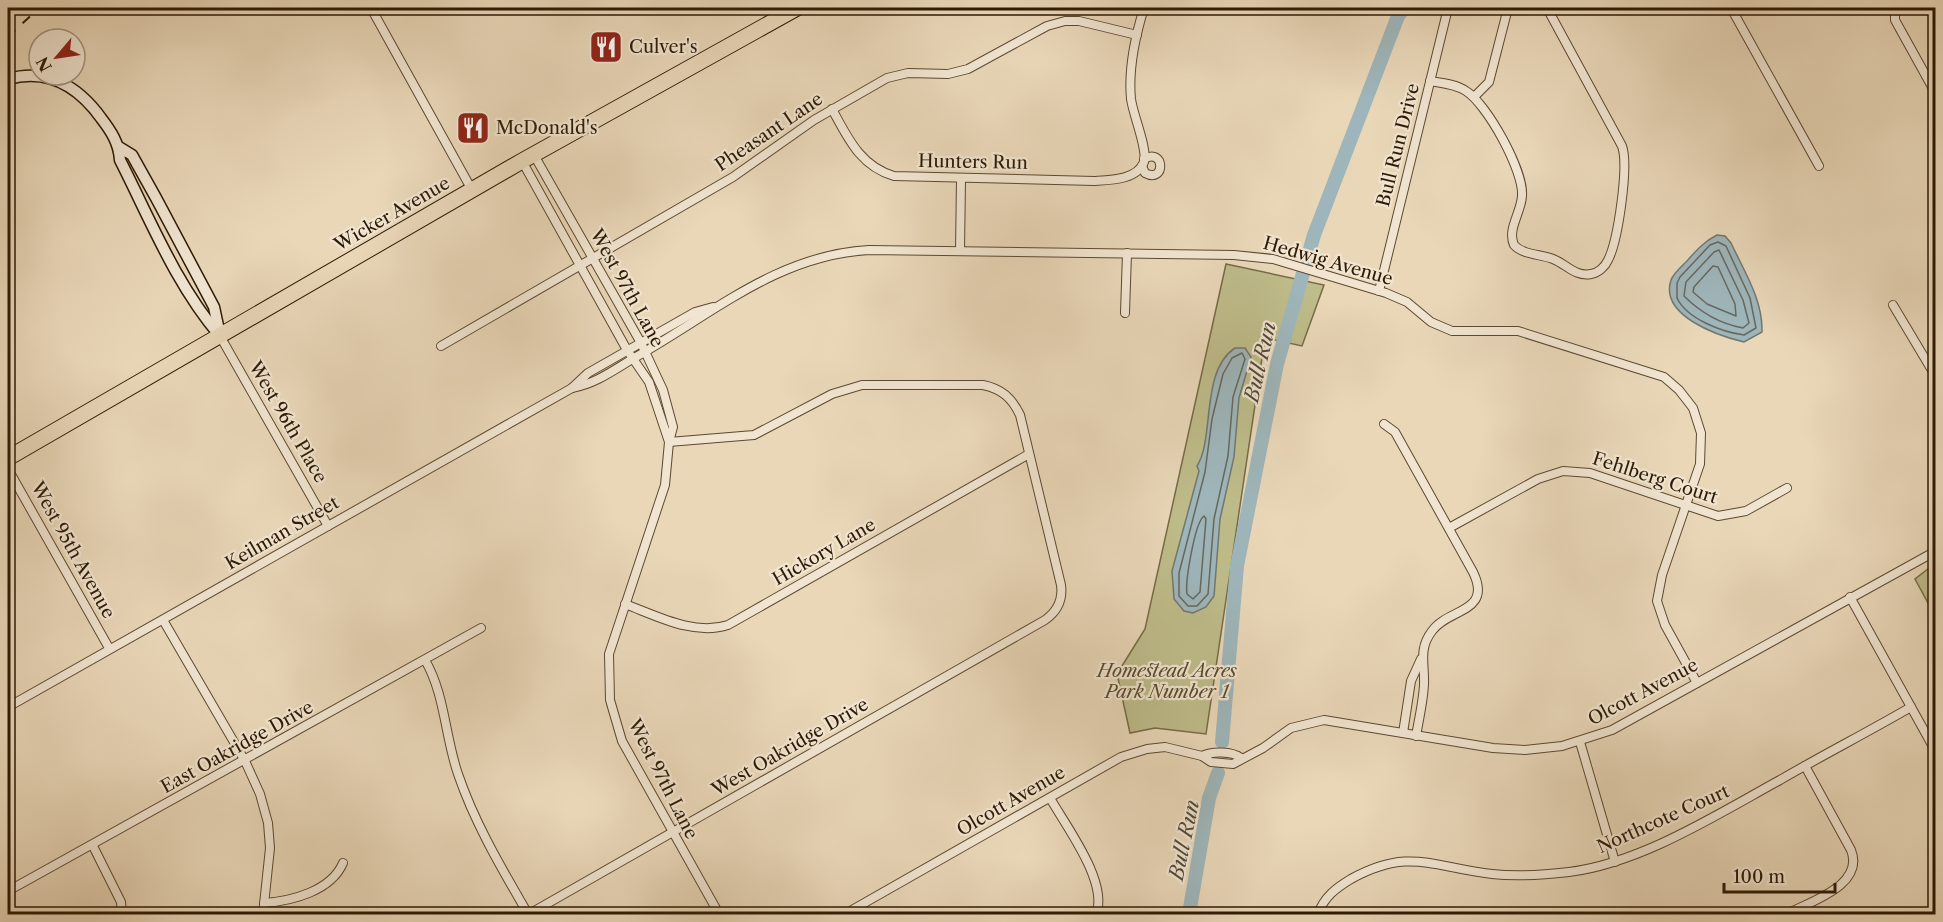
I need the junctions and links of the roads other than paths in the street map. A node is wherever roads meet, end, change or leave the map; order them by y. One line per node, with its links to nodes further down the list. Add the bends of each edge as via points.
1 (371, 8): 19 (street)
2 (797, 8): 16 (highway, Wicker Avenue)
3 (1144, 8): 9 (street)
4 (1448, 8): 11 (street, Bull Run Drive)
5 (1508, 8): 13 (street, via 1489,82)
6 (1546, 8): 13 (street, via 1626,159 1610,258 1601,269 1593,274 1577,273 1558,261 1522,252 1514,245 1511,235 1520,208 1521,180)
7 (1731, 8): 17 (street)
8 (1894, 8): 12 (street, via 1895,20)
9 (1137, 35): 14 (street, Pheasant Lane, via 1079,21 1059,22 968,69 948,74 893,76); 18 (street, Hunters Run, via 1131,92 1143,162 1132,174 1103,181)
10 (8, 79): 15 (street, West 96th Place, via 41,76 74,88 92,105)
11 (1430, 81): 13 (street, via 1459,87); 24 (street, Bull Run Drive)
12 (1935, 94)
13 (1474, 97)
14 (832, 109): 18 (street, Hunters Run, via 857,152 879,171 902,177); 22 (street, Pheasant Lane, via 743,171)
15 (119, 147): 28 (street, West 96th Place, via 120,160 175,267 200,313); 28 (street, West 96th Place, via 132,155 214,307)
16 (528, 158): 19 (highway, Wicker Avenue); 22 (street, West 97th Lane); 23 (street, West 97th Lane)
17 (1819, 166)
18 (961, 179): 20 (street)
19 (472, 190): 28 (highway, Wicker Avenue)
20 (960, 251): 21 (street, Hedwig Avenue); 26 (street, Hedwig Avenue, via 869,250 831,254 779,271)
21 (1127, 254): 24 (street, Hedwig Avenue, via 1247,255); 27 (street)
22 (592, 257): 23 (street, Pheasant Lane); 29 (street, West 97th Lane)
23 (579, 265): 30 (street, Pheasant Lane); 31 (street, West 97th Lane)
24 (1379, 291): 42 (street, Hedwig Avenue, via 1400,298 1445,329 1518,331 1664,377 1693,408 1701,433 1700,464)
25 (1893, 304): 34 (street)
26 (714, 307): 29 (street, Hedwig Avenue, via 695,312); 32 (street, Hedwig Avenue)
27 (1125, 313)
28 (220, 336): 39 (highway, Wicker Avenue); 43 (street, West 96th Place)
29 (641, 343): 31 (street, Keilman Street); 32 (street, West 97th Lane)
30 (441, 346)
31 (627, 351): 33 (street, West 97th Lane); 35 (street, Keilman Street, via 588,373)
32 (644, 353): 33 (street, Keilman Street); 37 (street, West 97th Lane, via 668,403 673,428)
33 (635, 358): 35 (street, Keilman Street, via 585,386); 37 (street, West 97th Lane, via 652,390)
34 (1935, 377)
35 (572, 388): 43 (street, Keilman Street)
36 (1384, 424): 44 (street, via 1395,432)
37 (669, 442): 38 (street, via 754,435 832,394 862,385 983,385 1006,394 1020,415); 47 (street, West 97th Lane, via 665,485)
38 (1029, 454): 47 (street, Hickory Lane, via 728,625 694,628); 63 (street, West Oakridge Drive, via 1061,585 1061,602 1054,613)
39 (8, 458)
40 (8, 469): 50 (street, West 95th Avenue)
41 (1787, 488): 42 (street, Fehlberg Court, via 1733,515 1712,516)
42 (1687, 507): 44 (street, Fehlberg Court, via 1590,473 1569,470 1538,479); 53 (street, Hedwig Avenue, via 1662,575 1657,601 1665,625)
43 (328, 526): 48 (street, Keilman Street)
44 (1449, 528): 51 (street, via 1475,576 1478,593 1468,607 1432,631)
45 (1935, 551): 46 (street, Olcott Avenue)
46 (1850, 597): 53 (street, Olcott Avenue); 55 (street)
47 (625, 604): 63 (street, West 97th Lane, via 609,654 610,700 622,741)
48 (163, 620): 50 (street, Keilman Street); 60 (street)
49 (481, 628): 52 (street, East Oakridge Drive)
50 (109, 648): 54 (street, Keilman Street)
51 (1422, 658): 56 (street, via 1411,681); 57 (street, via 1424,684)
52 (425, 660): 60 (street, East Oakridge Drive); 71 (street, via 435,680 448,744 462,787 489,846)
53 (1697, 682): 58 (street, Olcott Avenue, via 1612,730)
54 (8, 707)
55 (1911, 708): 59 (street); 61 (street, Northcote Court)
56 (1403, 733): 57 (street, Olcott Avenue); 62 (street, Olcott Avenue, via 1316,721 1291,728 1233,764 1211,762 1165,747 1138,751)
57 (1416, 736): 58 (street, Olcott Avenue, via 1518,750)
58 (1580, 742): 65 (street)
59 (1935, 752)
60 (245, 761): 64 (street, East Oakridge Drive); 68 (street, via 268,823 270,856)
61 (1805, 766): 65 (street, Northcote Court, via 1722,812); 76 (street, via 1851,850 1854,866 1853,873 1840,885)
62 (1050, 798): 73 (street, Olcott Avenue); 74 (street, via 1098,885)
63 (671, 833): 71 (street, West Oakridge Drive); 72 (street, West 97th Lane)
64 (93, 846): 67 (street, East Oakridge Drive); 69 (street, via 121,902)
65 (1615, 862): 75 (street, Northcote Court, via 1571,872 1522,875 1392,861 1337,888)
66 (343, 863): 68 (street, via 332,879 303,895)
67 (8, 891)
68 (264, 903): 70 (street)
69 (122, 915)
70 (263, 915)
71 (528, 915)
72 (719, 915)
73 (845, 915)
74 (1096, 915)
75 (1318, 915)
76 (1787, 915)

